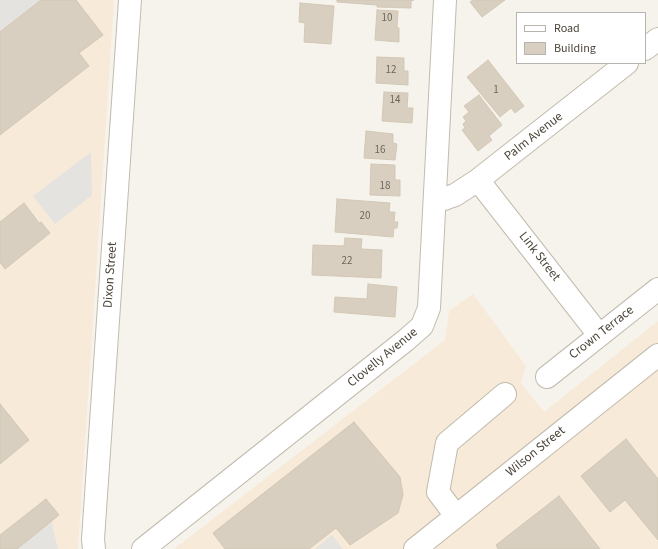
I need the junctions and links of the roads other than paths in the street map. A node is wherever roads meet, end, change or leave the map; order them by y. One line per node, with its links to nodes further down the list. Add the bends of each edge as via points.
1 (130, 0): 15 (street, Dixon Street)
2 (445, 0): 7 (street, Clovelly Avenue)
3 (658, 39): 4 (street)
4 (646, 48)
5 (626, 64): 6 (street, Palm Avenue)
6 (478, 180): 7 (street, Palm Avenue, via 455,195 444,199); 9 (street, Link Street)
7 (435, 196): 16 (street, Clovelly Avenue, via 429,308 422,326)
8 (658, 289): 9 (street, Crown Terrace)
9 (599, 335): 11 (street, Crown Terrace)
10 (658, 355): 13 (street, Wilson Street)
11 (547, 377)
12 (506, 394): 13 (street, via 448,443 438,492)
13 (456, 516): 14 (street, Wilson Street)
14 (424, 546)
15 (94, 549)
16 (143, 549)

